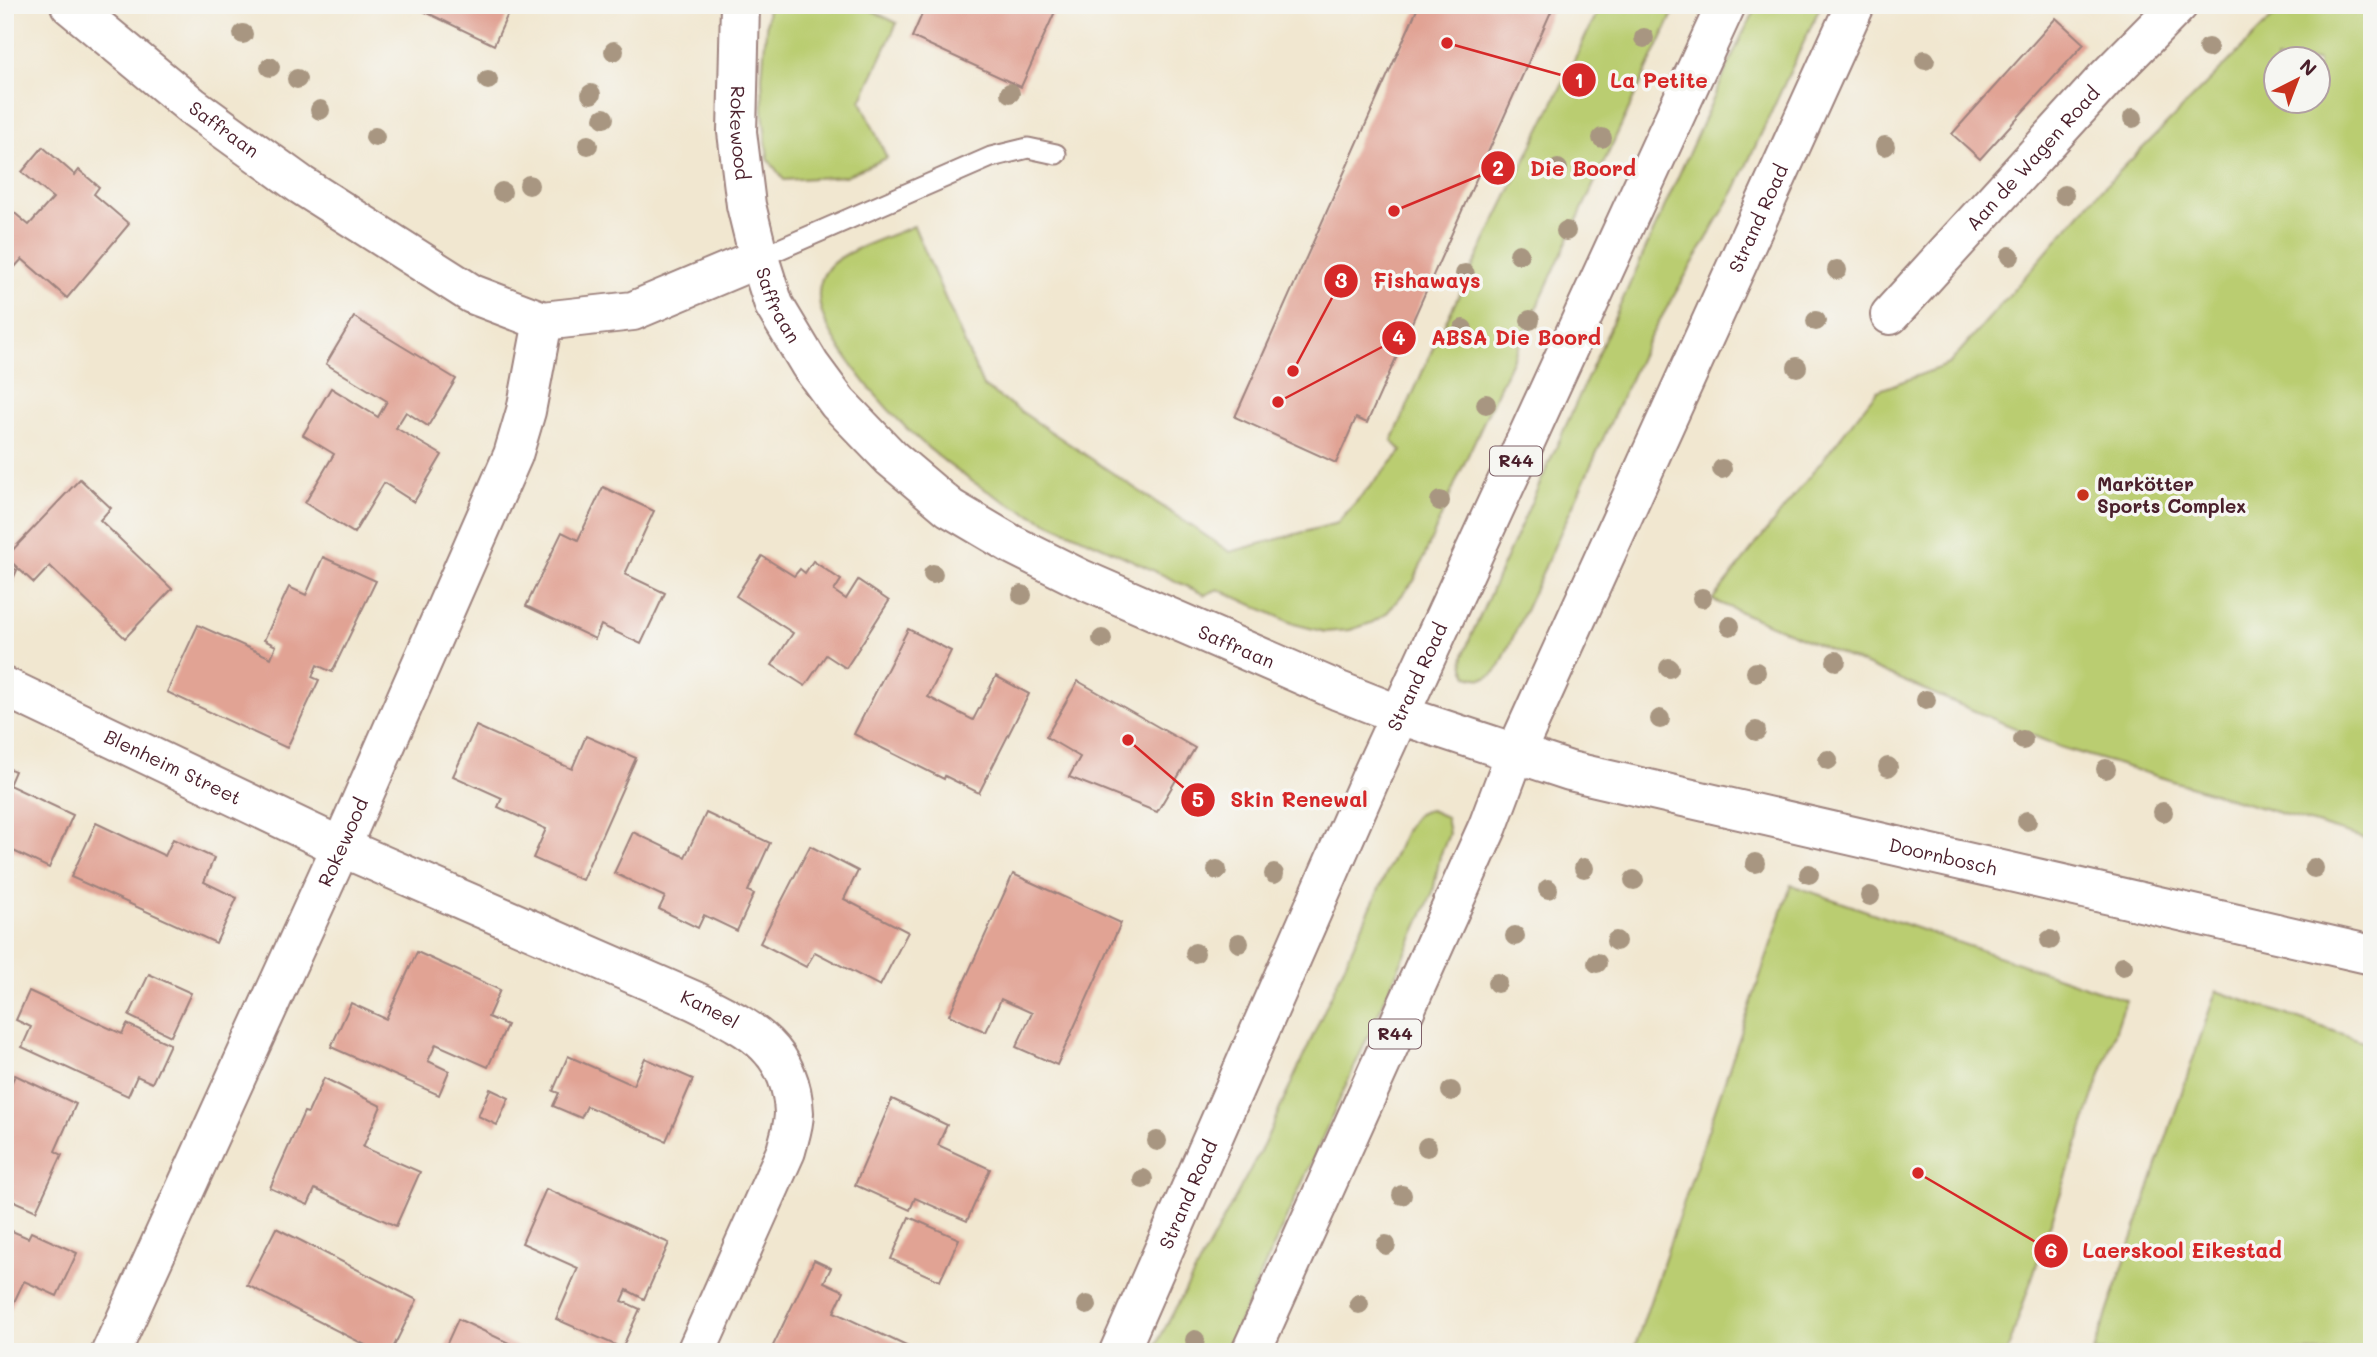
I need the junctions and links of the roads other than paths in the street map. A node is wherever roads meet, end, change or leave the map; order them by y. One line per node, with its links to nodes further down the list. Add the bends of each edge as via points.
1 (70, 5): 9 (street, Saffraan, via 192,106 301,185 472,293)
2 (740, 5): 7 (street, Rokewood, via 737,132 746,205)
3 (1726, 5): 11 (street, Strand Road / R44)
4 (1855, 5): 12 (street, Strand Road / R44)
5 (2178, 5): 8 (street, Aan de Wagen Road)
6 (1056, 154): 7 (lane, via 1028,148 991,157)
7 (759, 258): 9 (street, Saffraan, via 633,311); 11 (street, Saffraan, via 774,305 838,403 891,458 950,508 1082,579)
8 (1891, 315)
9 (543, 321): 13 (street, Rokewood, via 513,455)
10 (5, 687): 13 (street, Blenheim Street)
11 (1400, 715): 12 (street, Saffraan); 17 (street, Strand Road / R44)
12 (1515, 754): 14 (street, Doornbosch, via 1570,771); 18 (street, Strand Road / R44, via 1488,826)
13 (341, 847): 15 (street, Rokewood); 16 (street, Kaneel, via 695,1001 744,1027 772,1050 788,1077 794,1116 786,1151)
14 (2372, 955)
15 (111, 1352)
16 (696, 1352)
17 (1119, 1352)
18 (1251, 1352)

